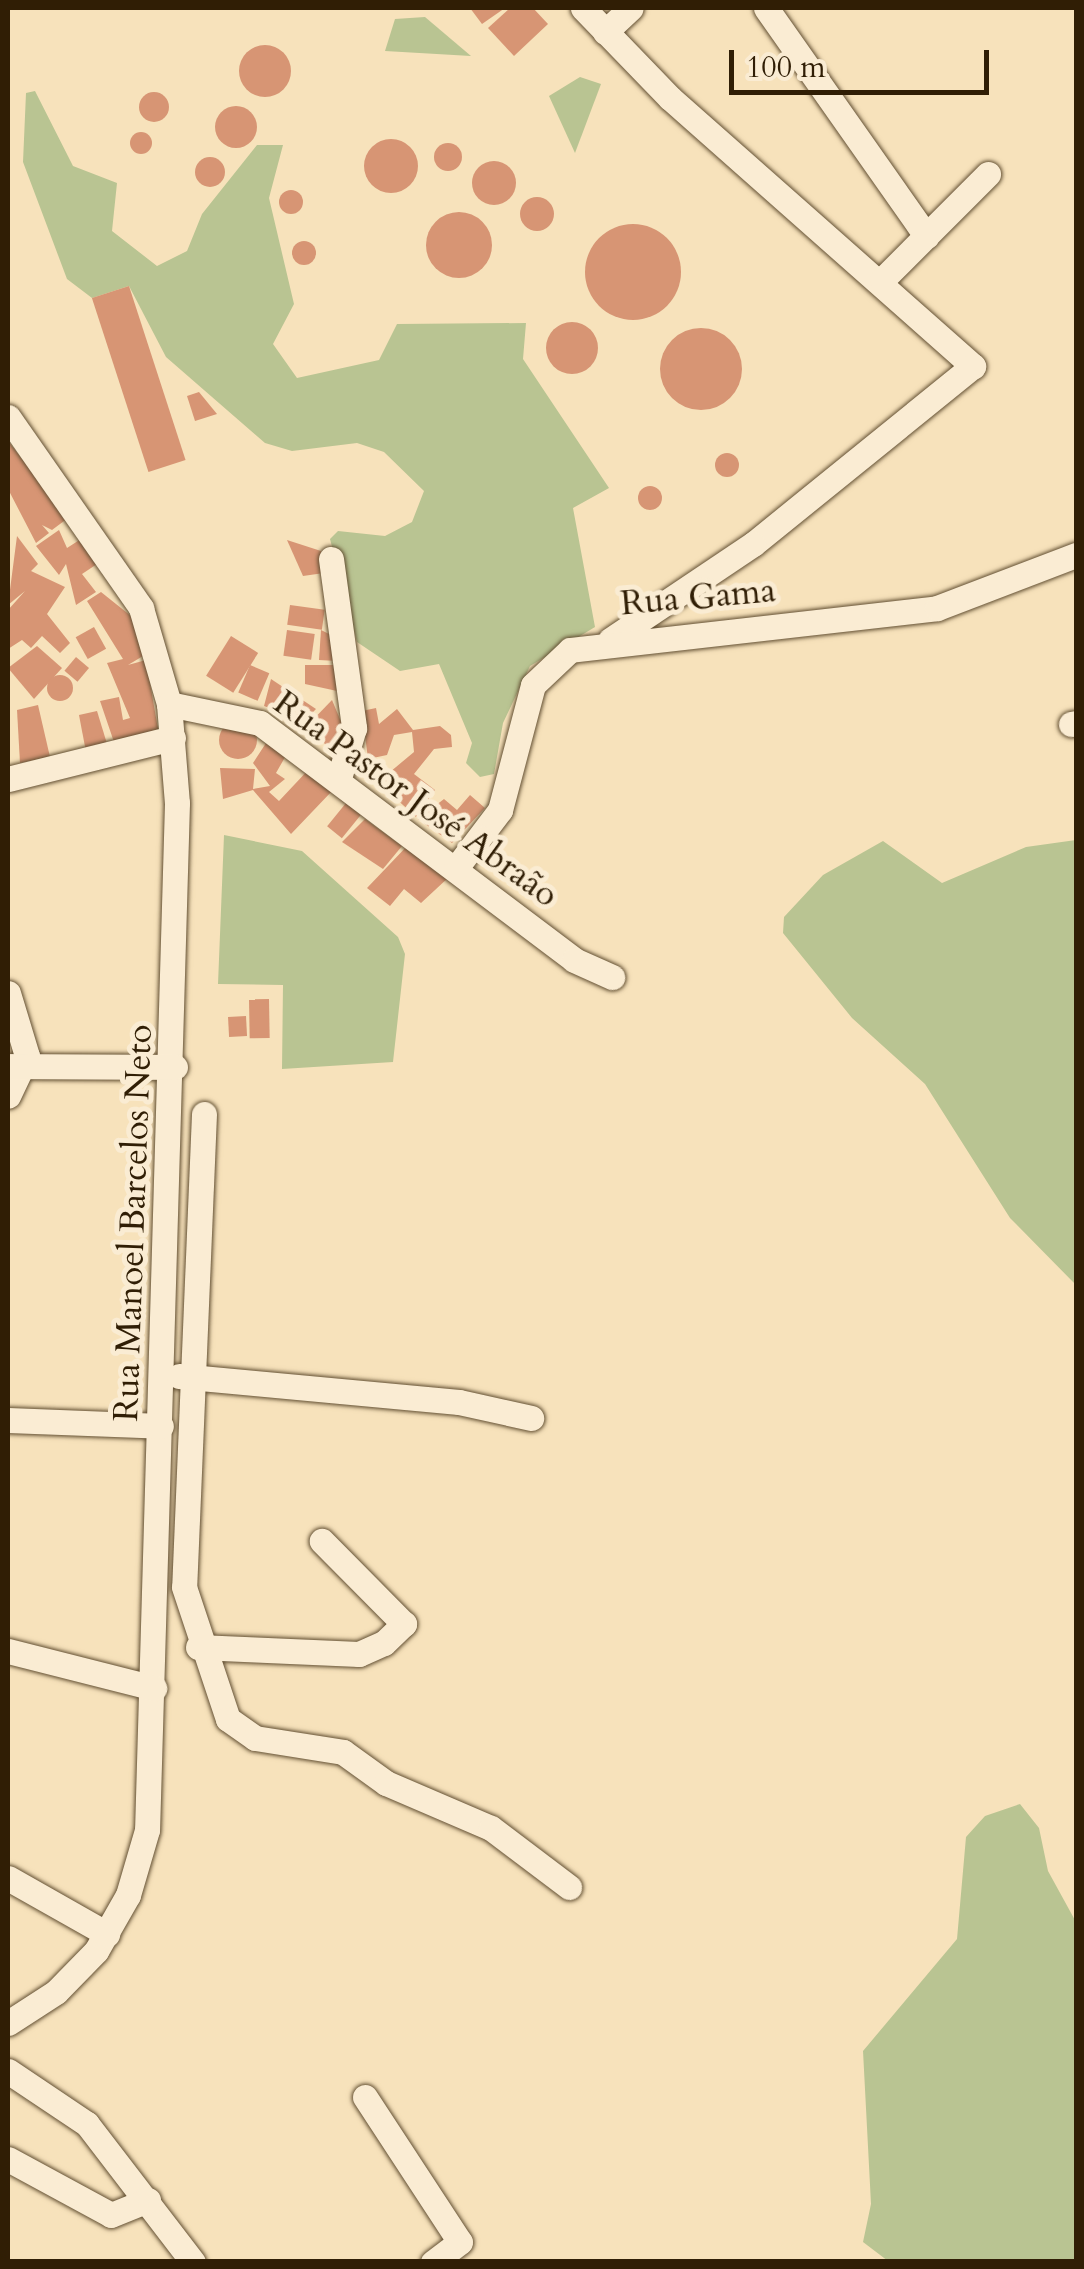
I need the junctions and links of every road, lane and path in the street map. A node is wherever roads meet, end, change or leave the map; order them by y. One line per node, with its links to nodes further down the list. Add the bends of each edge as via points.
1 (583, 8): 4 (street)
2 (631, 8): 4 (street)
3 (766, 8): 6 (street)
4 (605, 32): 7 (street)
5 (988, 174): 6 (street)
6 (926, 236): 7 (street)
7 (882, 280): 11 (street, via 972,362 777,526)
8 (8, 418): 12 (street, Rua Manoel Barcelos Neto, via 130,588)
9 (1076, 555): 11 (street, Rua Gama, via 938,608)
10 (331, 559): 15 (street, via 354,728)
11 (610, 640): 16 (street, Rua Gama, via 570,650 540,674 516,727 500,810)
12 (170, 704): 13 (street, Rua Manoel Barcelos Neto); 15 (street, Rua Pastor José Abraão, via 260,723)
13 (173, 738): 14 (street); 22 (street, Rua Manoel Barcelos Neto)
14 (8, 778)
15 (339, 778): 16 (street, Rua Pastor José Abraão)
16 (456, 868): 17 (street, Rua Pastor José Abraão, via 574,960)
17 (612, 976)
18 (8, 993): 19 (street)
19 (22, 1033): 20 (street); 21 (street)
20 (16, 1066): 21 (street); 23 (street)
21 (53, 1066): 22 (street)
22 (175, 1067): 25 (street, Rua Manoel Barcelos Neto)
23 (8, 1096)
24 (204, 1114): 26 (street)
25 (163, 1375): 26 (street); 29 (street, Rua Manoel Barcelos Neto)
26 (193, 1378): 27 (street, via 458,1402); 31 (street, via 184,1587)
27 (531, 1418)
28 (8, 1420): 29 (street)
29 (161, 1426): 33 (street, Rua Manoel Barcelos Neto)
30 (322, 1541): 31 (street, via 404,1624 384,1643 358,1654)
31 (198, 1647): 35 (street, via 240,1732 342,1752 378,1779 480,1822)
32 (8, 1650): 33 (street)
33 (154, 1688): 36 (street, Rua Manoel Barcelos Neto, via 147,1830)
34 (8, 1878): 36 (street)
35 (568, 1887)
36 (107, 1934): 37 (street, Rua Manoel Barcelos Neto, via 56,1992)
37 (8, 2024)
38 (8, 2072): 41 (street, via 88,2124)
39 (365, 2097): 43 (street, via 460,2242)
40 (8, 2158): 41 (street, via 111,2214)
41 (148, 2200): 42 (street)
42 (193, 2262)
43 (433, 2262)

